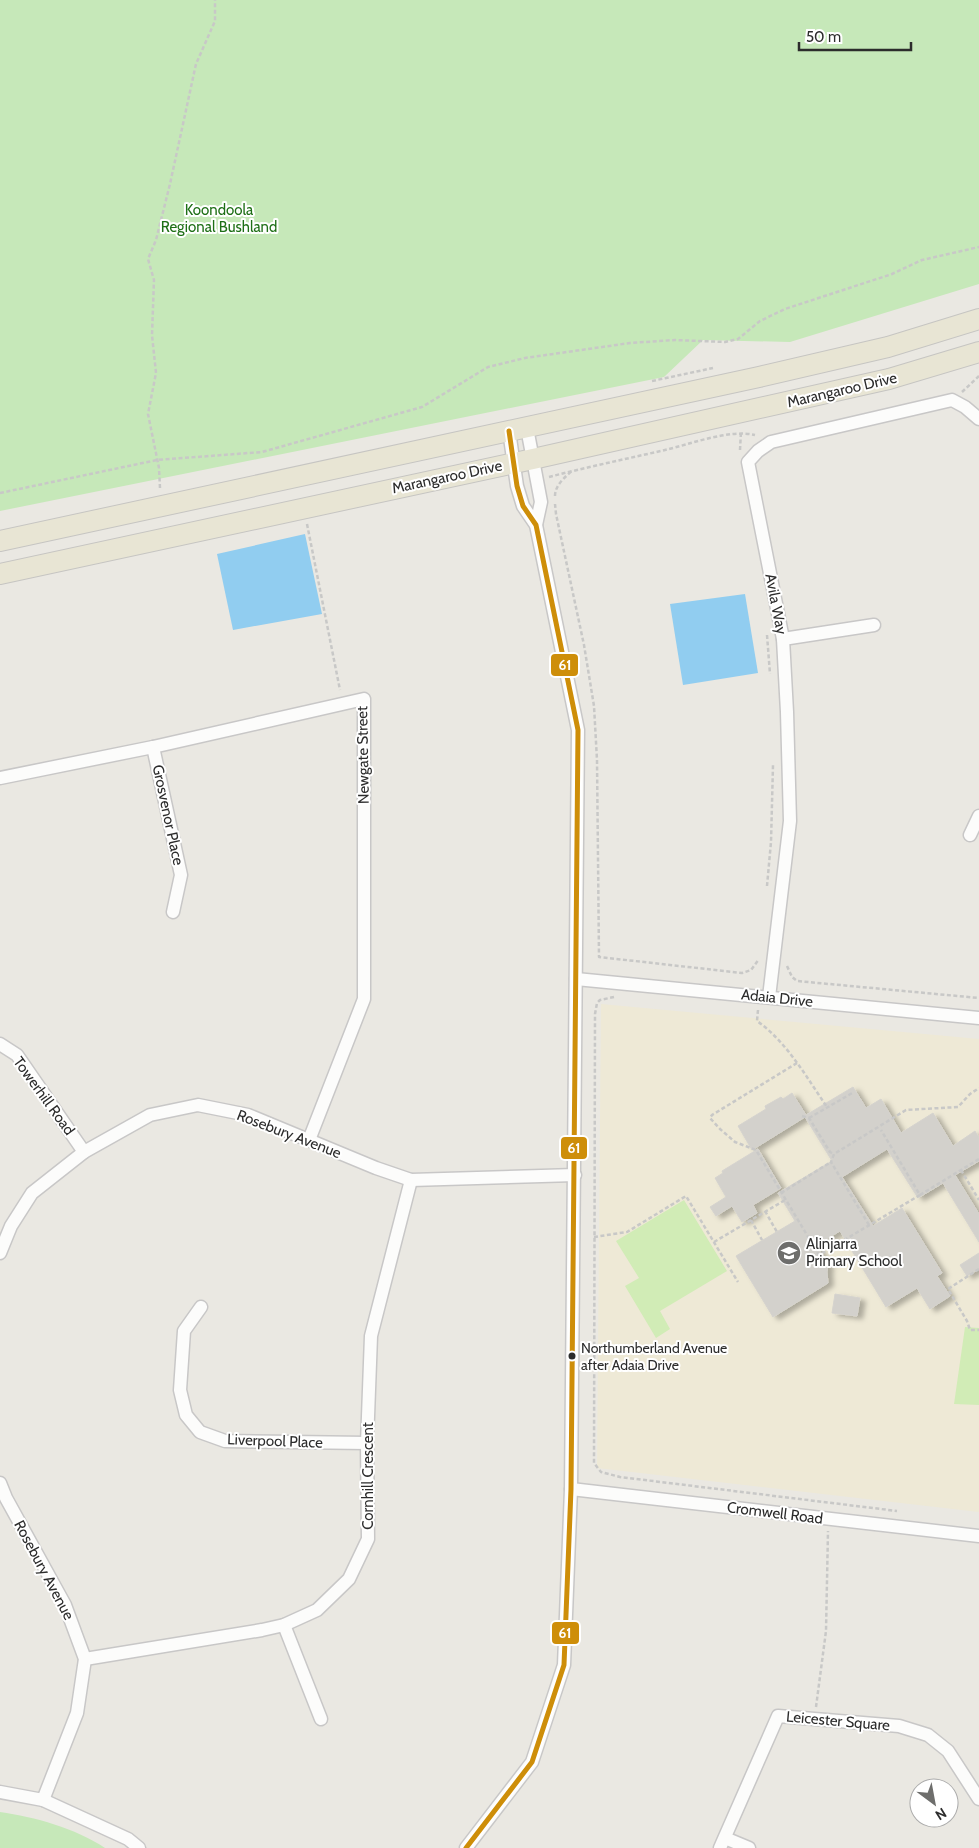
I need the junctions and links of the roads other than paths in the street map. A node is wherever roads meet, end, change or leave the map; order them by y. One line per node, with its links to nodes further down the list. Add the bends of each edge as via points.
1 (979, 319): 4 (main road, Marangaroo Drive, via 832,361)
2 (979, 352): 5 (main road, Marangaroo Drive, via 889,380)
3 (979, 418): 10 (street, Avila Way, via 952,400 771,442 758,450 748,462)
4 (518, 430): 5 (street); 5 (street); 7 (main road, Marangaroo Drive)
5 (523, 461): 6 (street, via 537,481 541,502); 6 (street, via 517,486 522,506); 8 (main road, Marangaroo Drive)
6 (536, 525): 16 (street, via 578,730)
7 (0, 541)
8 (0, 574)
9 (874, 625): 10 (street)
10 (783, 640): 17 (street, Avila Way, via 790,821)
11 (153, 747): 12 (street, Newgate Street); 15 (street, Grosvenor Place, via 181,875); 20 (street, Newgate Street, via 364,699 364,999)
12 (0, 778)
13 (979, 816): 14 (street)
14 (970, 835)
15 (173, 912)
16 (576, 979): 17 (street, Adaia Drive); 22 (street)
17 (769, 997): 18 (street, Adaia Drive)
18 (979, 1018)
19 (0, 1044): 21 (street, Towerhill Road, via 17,1055)
20 (308, 1140): 21 (street, Rosebury Avenue, via 248,1115 198,1105 150,1115); 23 (street, Rosebury Avenue)
21 (84, 1152): 24 (street, Rosebury Avenue, via 32,1193 11,1226)
22 (575, 1175): 23 (street, Rosebury Avenue); 28 (street)
23 (410, 1180): 26 (street, Cornhill Crescent, via 371,1336)
24 (0, 1253)
25 (201, 1307): 26 (street, Liverpool Place, via 184,1331 180,1390 186,1415 200,1432 225,1441)
26 (367, 1443): 31 (street, Cornhill Crescent, via 368,1539 349,1579 317,1610)
27 (0, 1484): 29 (street, Rosebury Avenue)
28 (571, 1489): 30 (street, Cromwell Road); 39 (street, via 564,1665 532,1762)
29 (3, 1500): 32 (street, Rosebury Avenue, via 65,1605)
30 (979, 1536)
31 (284, 1624): 32 (street, Cornhill Crescent); 33 (street)
32 (85, 1659): 36 (street, Rosebury Avenue, via 77,1713)
33 (321, 1719)
34 (0, 1792): 36 (street)
35 (979, 1799): 37 (street, Leicester Square, via 948,1751 928,1735 899,1726 778,1716)
36 (43, 1800): 38 (street, via 128,1839)
37 (722, 1843): 40 (street)
38 (139, 1848)
39 (466, 1848)
40 (749, 1848)

